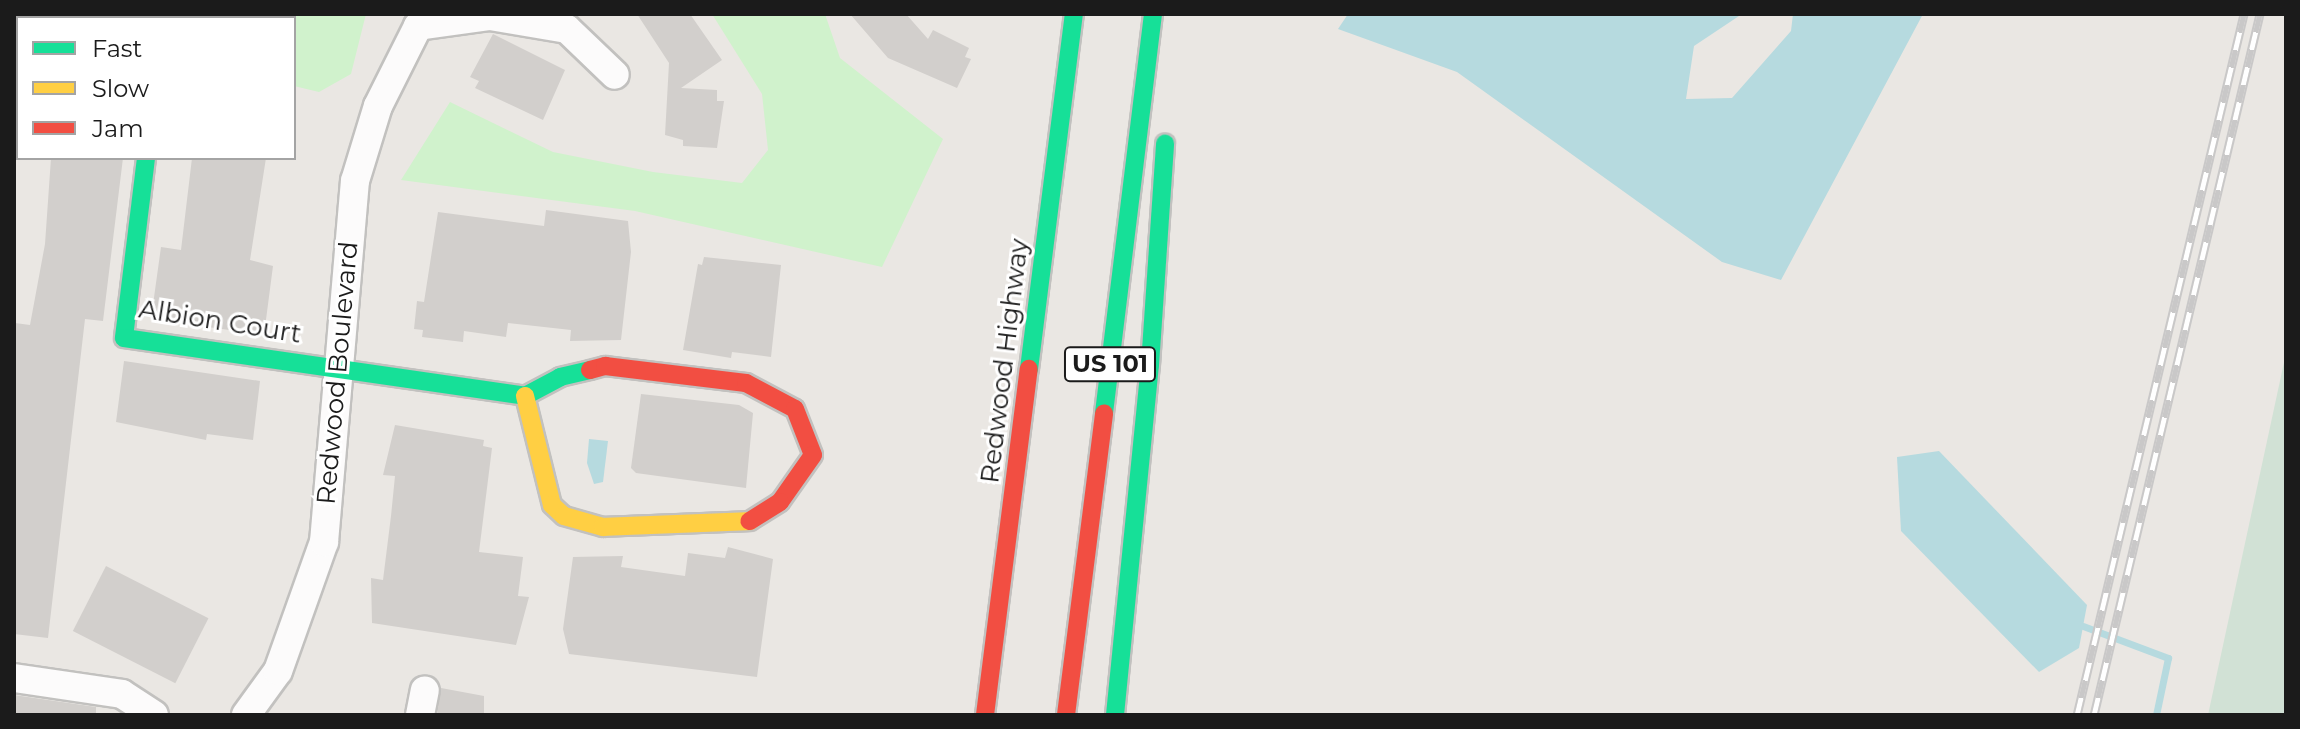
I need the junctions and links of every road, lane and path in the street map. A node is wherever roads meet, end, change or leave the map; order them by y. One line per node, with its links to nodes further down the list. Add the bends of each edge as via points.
1 (1074, 14): 11 (main road, Redwood Highway / US 101)
2 (1153, 14): 12 (main road, US 101)
3 (615, 75): 6 (street, Redwood Boulevard, via 567,29 490,16 418,26 378,106 355,181)
4 (1166, 123): 13 (main road, via 1150,365)
5 (146, 160): 6 (main road, Albion Court, via 124,338)
6 (338, 367): 7 (main road); 10 (street, Redwood Boulevard, via 324,542 278,671)
7 (525, 396): 7 (main road, via 552,505 564,516 603,527 746,524 780,502 813,455 795,409 746,383 605,366 560,377)
8 (14, 678): 9 (street, via 122,694)
9 (154, 715)
10 (246, 715)
11 (985, 715)
12 (1066, 715)
13 (1115, 715)

